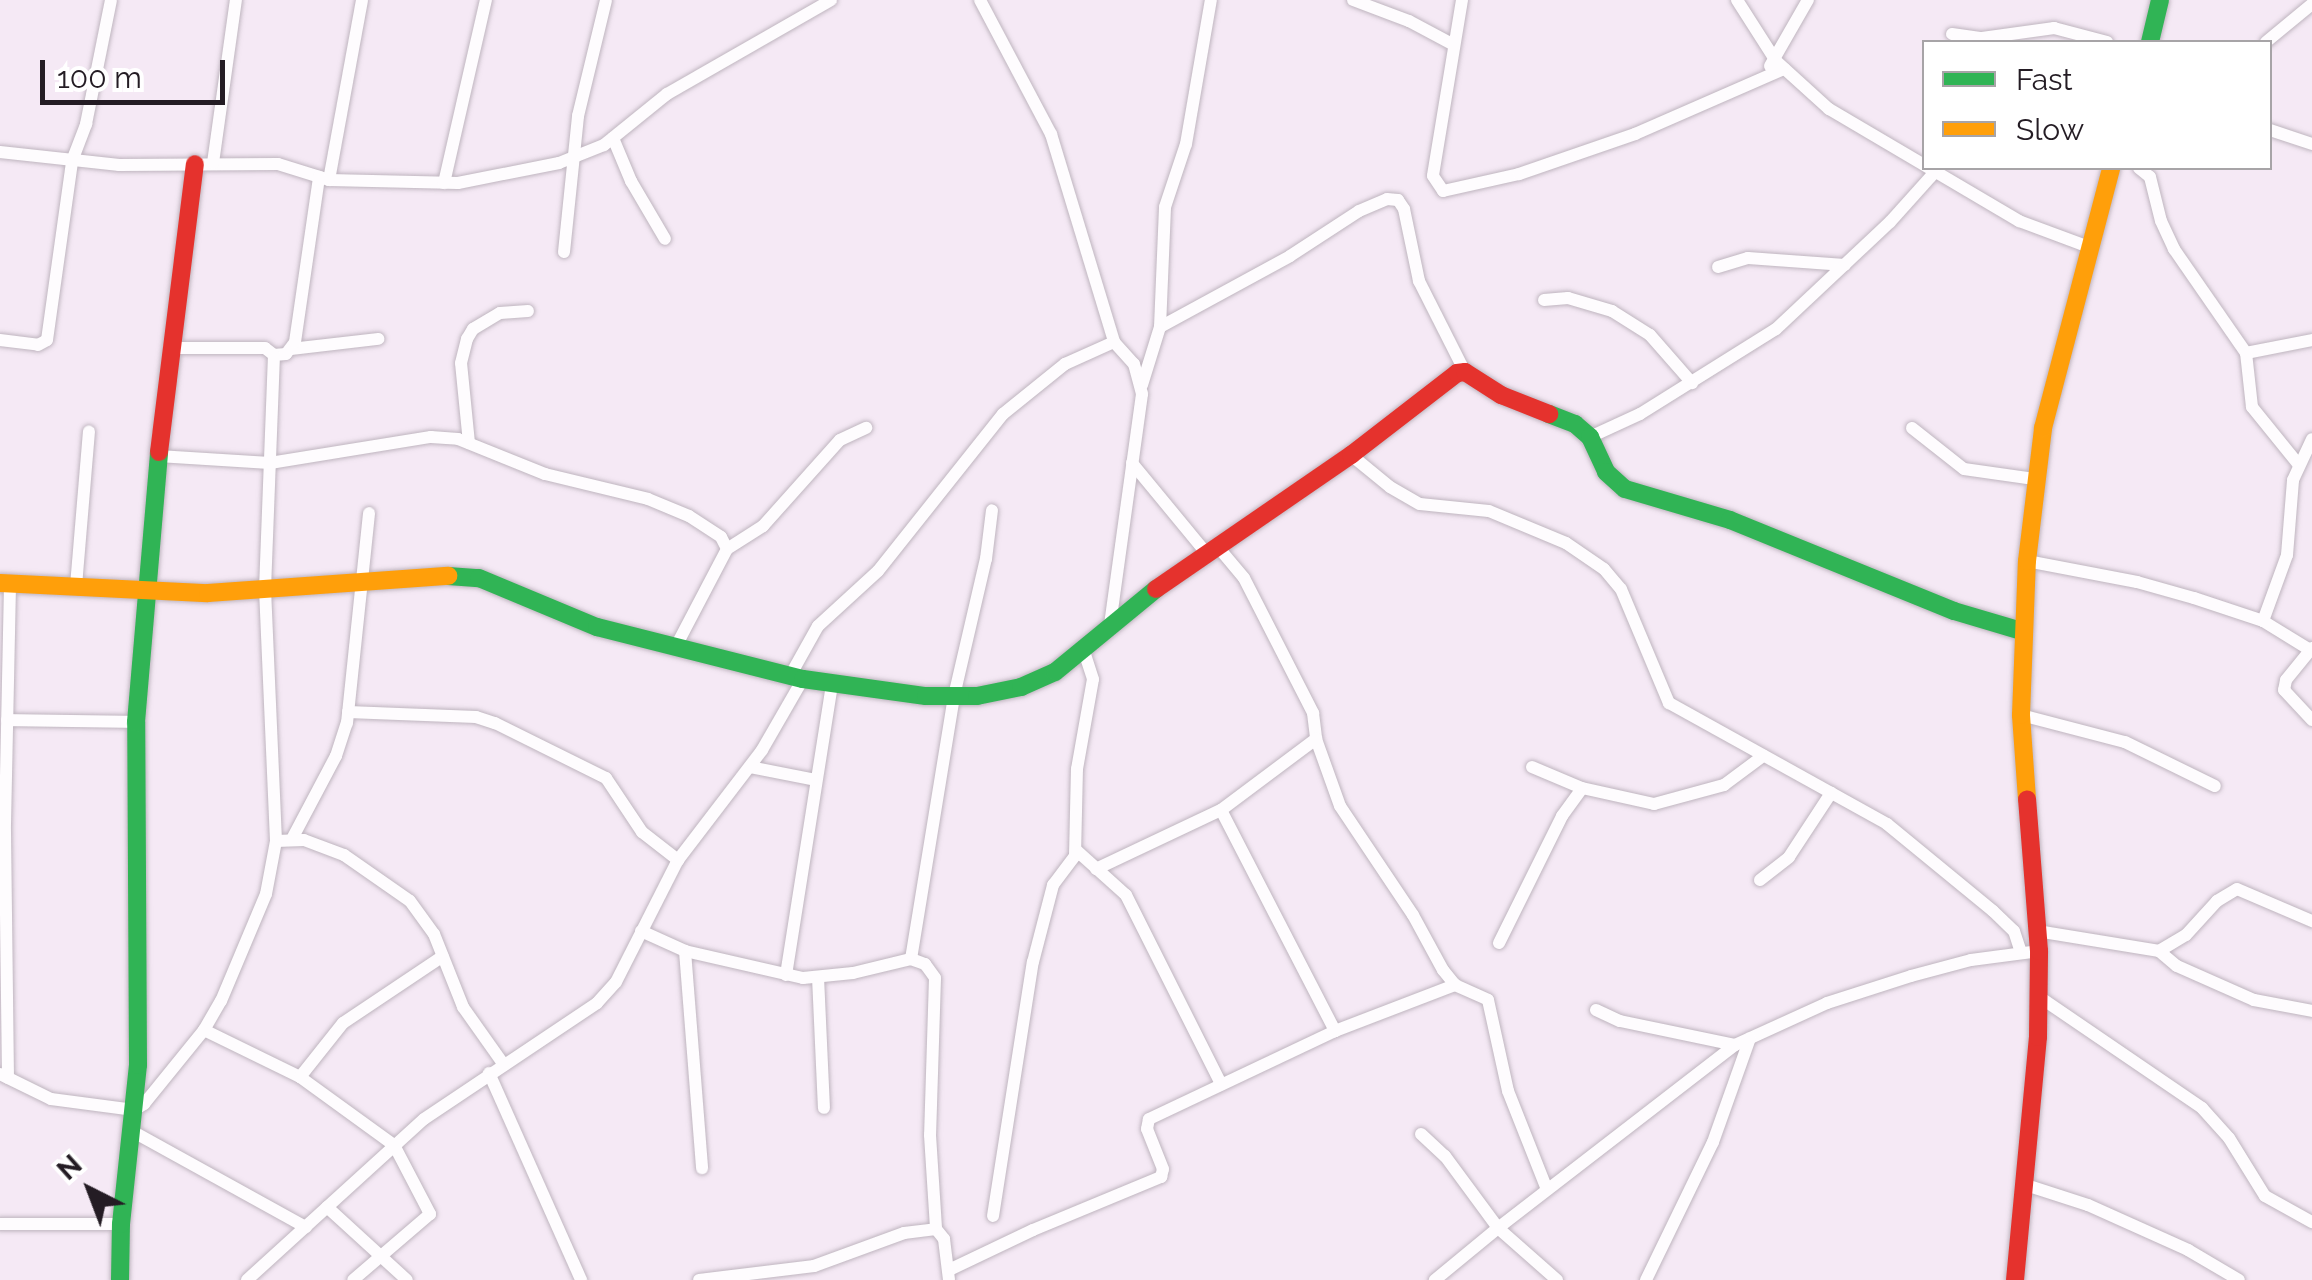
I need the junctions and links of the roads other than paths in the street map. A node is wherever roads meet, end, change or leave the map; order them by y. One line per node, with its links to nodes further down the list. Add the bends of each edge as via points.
1 (112, 0): 26 (street)
2 (236, 0): 27 (street)
3 (362, 0): 34 (street)
4 (486, 0): 35 (street)
5 (606, 0): 25 (street, via 578,116)
6 (831, 0): 22 (street, via 666,94)
7 (980, 0): 48 (street, via 1050,134)
8 (1211, 0): 44 (street, via 1186,144 1163,222)
9 (1353, 0): 19 (street)
10 (1462, 0): 19 (street)
11 (1737, 0): 20 (street)
12 (1808, 0): 20 (street)
13 (2160, 0): 17 (street)
14 (2312, 4): 18 (street)
15 (1952, 34): 16 (street, via 1982,38 2054,28)
16 (2099, 40)
17 (2150, 40)
18 (2268, 40)
19 (1454, 45): 20 (street, via 1432,176 1443,191 1519,174 1635,134)
20 (1780, 65): 28 (street, via 1829,109)
21 (2272, 131): 23 (street)
22 (613, 138): 25 (street); 37 (street)
23 (2312, 144)
24 (0, 152): 26 (street)
25 (577, 156): 35 (street); 39 (street)
26 (72, 160): 27 (street); 46 (street, via 47,340)
27 (204, 164): 34 (street, via 278,164); 49 (street)
28 (1922, 166)
29 (1929, 170): 33 (street)
30 (2110, 170): 38 (street)
31 (2142, 170): 36 (street)
32 (2161, 170): 36 (street)
33 (1934, 173): 38 (street, via 2020,221); 40 (street)
34 (324, 178): 35 (street); 50 (street)
35 (444, 183)
36 (2154, 188): 51 (street, via 2174,248)
37 (665, 239)
38 (2089, 247): 67 (street)
39 (564, 252)
40 (1845, 265): 41 (street, via 1748,258); 54 (street, via 1776,329)
41 (1718, 267)
42 (1544, 300): 54 (street, via 1568,298 1612,311 1650,336)
43 (528, 311): 61 (street, via 500,313 467,339 461,363)
44 (1160, 326): 53 (street, via 1359,210 1398,200 1419,281); 55 (street)
45 (378, 339): 50 (street)
46 (0, 340)
47 (2312, 340): 51 (street)
48 (1114, 342): 55 (street); 84 (street, via 1065,364 1003,414 878,571 818,626)
49 (169, 348): 52 (street, via 266,348); 63 (street)
50 (291, 349): 52 (street)
51 (2246, 352): 66 (street, via 2252,407)
52 (274, 355): 64 (street)
53 (1466, 372): 59 (street); 62 (street, via 1457,372)
54 (1692, 382): 59 (street)
55 (1142, 385): 65 (street)
56 (866, 428): 70 (street, via 840,440 763,526)
57 (1912, 428): 67 (street, via 1964,469)
58 (90, 432): 75 (street)
59 (1590, 437): 80 (street, via 1606,472 1624,489 1730,520 1954,611)
60 (2312, 438): 66 (street)
61 (469, 443): 64 (street, via 431,437); 70 (street, via 545,474 648,499 722,536)
62 (1351, 455): 71 (street); 93 (street, via 1420,504 1490,511 1566,543 1604,569 1622,588 1669,704)
63 (158, 456): 64 (street); 77 (street)
64 (270, 463): 76 (street)
65 (1132, 463): 71 (street); 79 (street)
66 (2300, 464): 78 (street, via 2288,501 2287,555)
67 (2034, 480): 72 (street)
68 (992, 510): 86 (street)
69 (369, 513): 74 (street)
70 (727, 549): 81 (street)
71 (1212, 550): 79 (street); 92 (street, via 1244,578 1272,626 1313,713)
72 (2027, 561): 78 (street, via 2137,582); 80 (street)
73 (5, 583): 75 (street); 89 (street)
74 (359, 584): 76 (street); 81 (street, via 427,574 479,578 597,627); 87 (street)
75 (76, 586): 77 (street)
76 (265, 589): 77 (street); 102 (street)
77 (145, 590): 91 (street)
78 (2263, 621): 83 (street)
79 (1110, 626): 82 (street)
80 (2022, 630): 88 (street)
81 (675, 648): 84 (street)
82 (1083, 649): 86 (street, via 1055,672 1022,686); 103 (street, via 1092,679 1077,769)
83 (2311, 649): 90 (street, via 2284,690)
84 (796, 678): 85 (street); 94 (street)
85 (832, 683): 86 (street); 96 (street)
86 (954, 696): 115 (street)
87 (348, 712): 101 (street, via 336,756); 104 (street, via 495,723 606,778 642,832)
88 (2021, 714): 97 (street, via 2125,742); 108 (street)
89 (6, 720): 91 (street); 128 (street)
90 (2312, 720)
91 (136, 722): 132 (street)
92 (1316, 739): 100 (street); 118 (street, via 1340,806)
93 (1763, 756): 98 (street, via 1724,785 1654,804); 99 (street)
94 (750, 767): 96 (street); 104 (street)
95 (1532, 768): 98 (street)
96 (816, 780): 116 (street)
97 (2215, 786)
98 (1582, 788): 110 (street)
99 (1830, 793): 106 (street, via 1789,856); 111 (street, via 1918,848)
100 (1220, 810): 105 (street); 123 (street)
101 (292, 839): 102 (street); 114 (street, via 344,855 384,880 418,912)
102 (276, 841): 122 (street, via 266,894)
103 (1076, 850): 105 (street); 140 (street, via 1050,892 1033,962)
104 (678, 860): 109 (street)
105 (1096, 869): 130 (street, via 1126,895)
106 (1760, 880)
107 (2312, 921): 112 (street, via 2236,889)
108 (2037, 930): 111 (street); 112 (street)
109 (640, 931): 113 (street); 126 (street, via 598,1003)
110 (1499, 943)
111 (2030, 951): 119 (street); 124 (street, via 1971,960 1844,998)
112 (2158, 951): 121 (street, via 2254,1000)
113 (685, 952): 116 (street); 136 (street)
114 (443, 956): 126 (street, via 462,1007); 129 (street, via 343,1023)
115 (910, 959): 117 (street); 145 (street, via 925,964 935,978 930,1135)
116 (786, 975): 117 (street)
117 (818, 978): 131 (street)
118 (1455, 985): 123 (street); 138 (street, via 1488,1000 1508,1090)
119 (2038, 996): 137 (street); 141 (street, via 2202,1108 2265,1196)
120 (1596, 1010): 125 (street)
121 (2312, 1011)
122 (204, 1030): 129 (street); 132 (street)
123 (1336, 1031): 130 (street)
124 (1750, 1038): 125 (street); 157 (street, via 1713,1142)
125 (1735, 1045): 138 (street)
126 (504, 1065): 127 (street)
127 (490, 1072): 135 (street); 153 (street)
128 (4, 1076): 132 (street, via 51,1099)
129 (300, 1077): 135 (street)
130 (1221, 1084): 148 (street, via 1149,1119 1161,1177 1032,1230)
131 (824, 1108)
132 (134, 1110): 133 (street)
133 (130, 1130): 143 (street); 144 (street)
134 (1421, 1134): 146 (street)
135 (394, 1145): 139 (street); 147 (street, via 430,1214)
136 (702, 1168)
137 (2026, 1186): 158 (street); 159 (street, via 2088,1205)
138 (1546, 1187): 146 (street)
139 (327, 1207): 144 (street); 147 (street)
140 (993, 1216)
141 (2312, 1222)
142 (0, 1224): 143 (street)
143 (121, 1224): 149 (street)
144 (306, 1227): 150 (street)
145 (936, 1228): 148 (street); 154 (street, via 802,1269)
146 (1498, 1228): 155 (street); 156 (street)
147 (380, 1255): 151 (street); 152 (street)
148 (949, 1275)
149 (120, 1280)
150 (247, 1280)
151 (353, 1280)
152 (407, 1280)
153 (581, 1280)
154 (698, 1280)
155 (1436, 1280)
156 (1557, 1280)
157 (1646, 1280)
158 (2015, 1280)
159 (2238, 1280)

